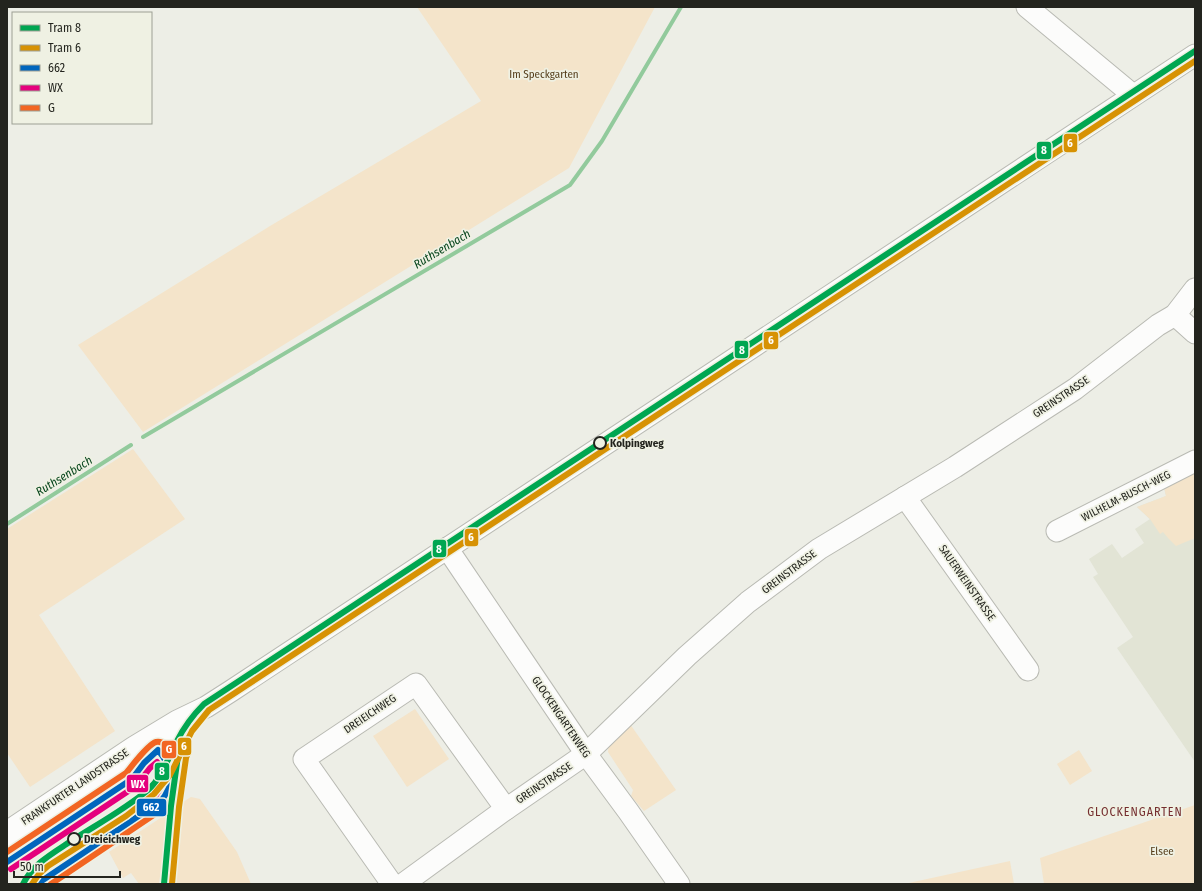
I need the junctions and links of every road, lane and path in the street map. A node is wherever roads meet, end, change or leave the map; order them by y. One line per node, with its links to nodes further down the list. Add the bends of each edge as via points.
1 (1027, 7): 3 (street)
2 (1195, 55): 3 (street, FRANKFURTER LANDSTRASSE)
3 (1134, 95): 10 (street, FRANKFURTER LANDSTRASSE)
4 (1195, 289): 5 (street, GREINSTRASSE)
5 (1175, 315): 6 (street); 8 (street, GREINSTRASSE, via 1074,389 955,467)
6 (1195, 333)
7 (1195, 461): 9 (street, WILHELM-BUSCH-WEG)
8 (905, 496): 11 (street, SAUERWEINSTRASSE); 13 (street, GREINSTRASSE, via 819,549 748,602 687,656)
9 (1057, 532)
10 (447, 548): 12 (street, FRANKFURTER LANDSTRASSE); 13 (street, GLOCKENGARTENWEG)
11 (1028, 670)
12 (206, 707): 15 (street, FRANKFURTER LANDSTRASSE, via 134,747); 16 (street, FRANKFURTER LANDSTRASSE, via 144,763)
13 (586, 754): 14 (street, GREINSTRASSE); 19 (street, GLOCKENGARTENWEG)
14 (506, 809): 17 (street, DREIEICHWEG, via 416,684 304,759); 18 (street, GREINSTRASSE)
15 (7, 832)
16 (7, 851)
17 (392, 884)
18 (403, 884)
19 (679, 884)

